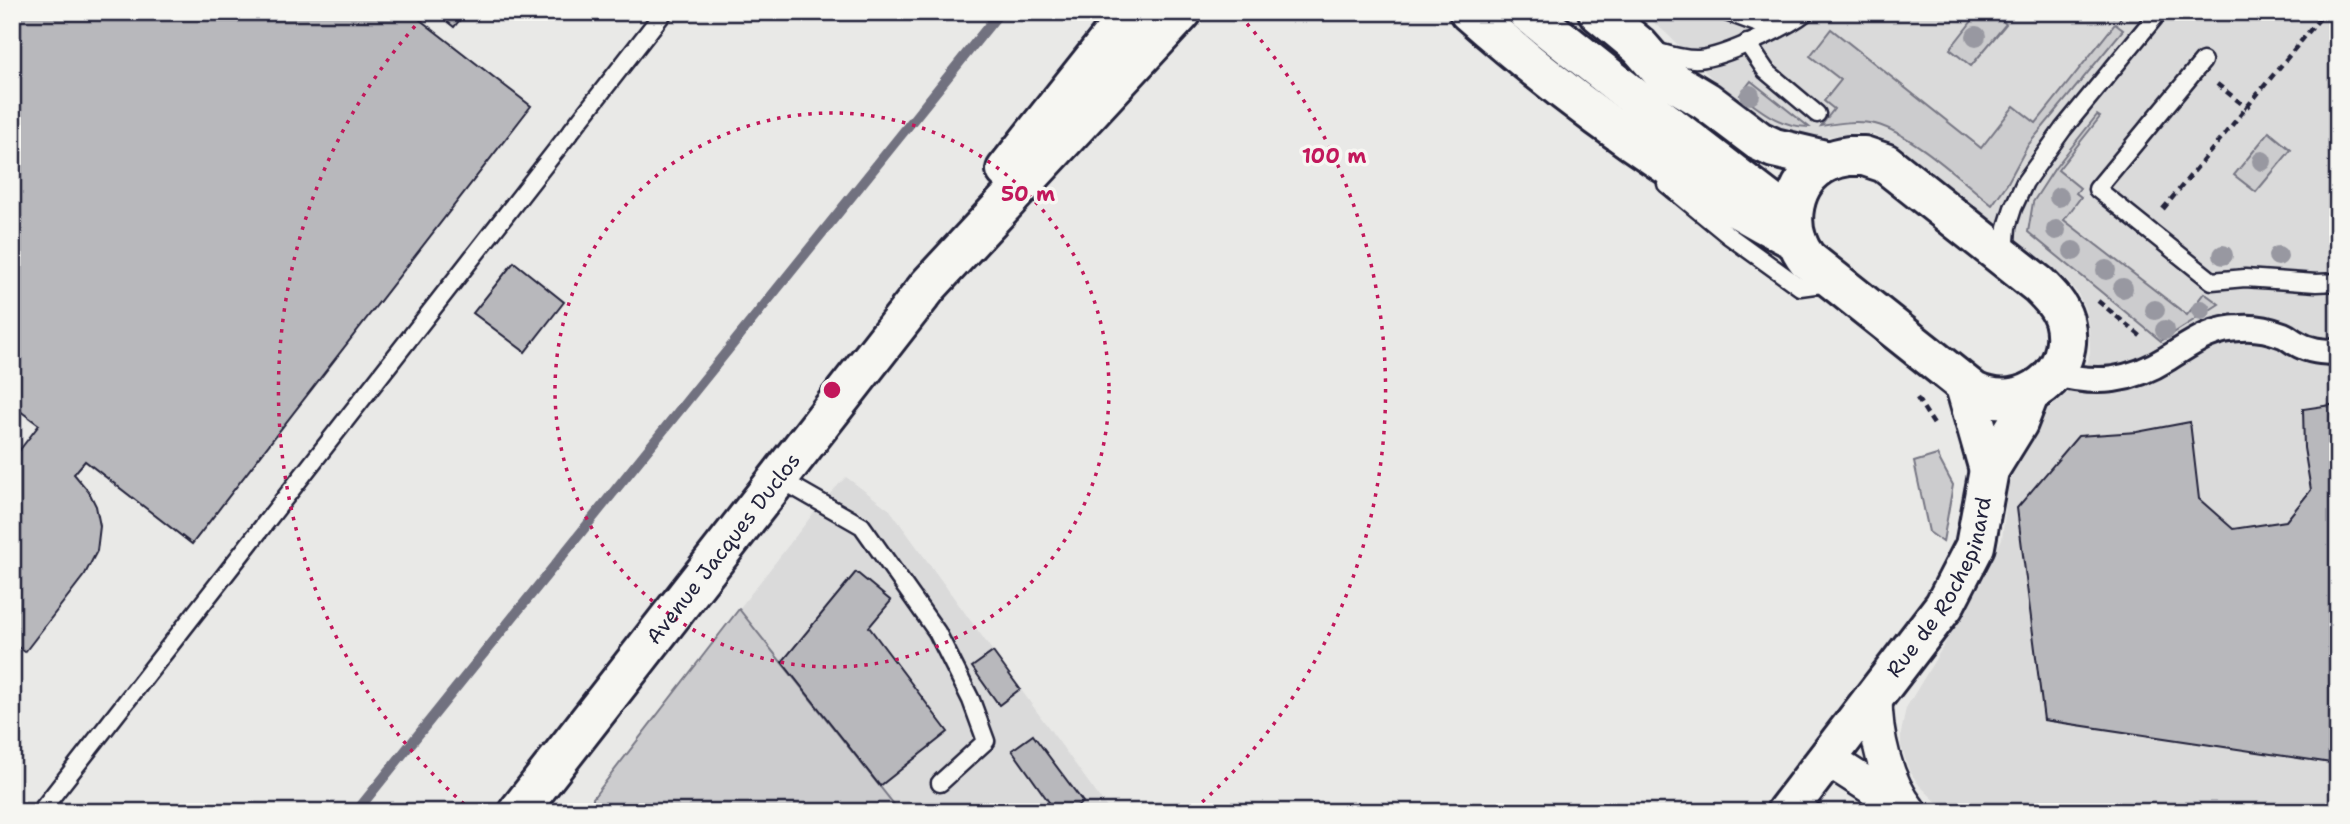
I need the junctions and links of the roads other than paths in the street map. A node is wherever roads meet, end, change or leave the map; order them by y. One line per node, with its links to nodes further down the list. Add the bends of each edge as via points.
1 (664, 12): 33 (lane)
2 (1132, 12): 23 (main road, Avenue Jacques Duclos, via 986,196)
3 (1182, 12): 17 (main road, Avenue Jacques Duclos)
4 (1205, 12): 17 (main road)
5 (1527, 12): 19 (main road)
6 (1598, 12): 13 (main road)
7 (1726, 12): 11 (lane)
8 (1806, 12): 11 (lane)
9 (2159, 12): 20 (lane, via 2025,182 2007,227)
10 (1472, 17): 15 (main road)
11 (1785, 27): 12 (lane)
12 (1746, 43): 13 (lane, via 1699,59); 16 (lane, via 1766,72)
13 (1639, 46): 18 (main road, via 1666,77 1759,141)
14 (2203, 61): 22 (lane, via 2097,189 2212,281)
15 (1588, 109): 19 (main road, via 1710,193); 21 (lane, via 1666,184 1800,288)
16 (1817, 114)
17 (1056, 149): 23 (main road, Avenue Jacques Duclos)
18 (1829, 161): 19 (main road, via 1800,190); 20 (main road, Rue de Rochepinard, via 1864,156 1885,163)
19 (1794, 230): 21 (main road, via 1807,259)
20 (2005, 259): 25 (main road, Rue de Rochepinard, via 2039,285 2063,320 2062,358)
21 (1835, 282): 26 (main road)
22 (2338, 282)
23 (929, 285): 28 (main road, Avenue Jacques Duclos)
24 (2338, 352): 25 (street, via 2312,350 2284,335 2241,328 2221,330 2134,375)
25 (2042, 385): 26 (main road, via 2004,399 1984,397); 27 (main road, Rue de Rochepinard)
26 (1965, 386): 27 (main road, Rue de Rochepinard)
27 (1989, 470): 29 (main road, Rue de Rochepinard, via 1975,546 1962,576)
28 (778, 478): 31 (lane, via 862,526 937,632 986,741); 32 (main road, Avenue Jacques Duclos)
29 (1875, 696): 30 (main road, Rue de Rochepinard); 36 (street, Rue de Rochepinard, via 1884,759)
30 (1826, 758): 34 (main road, Rue de Rochepinard); 35 (street)
31 (940, 783)
32 (523, 810)
33 (40, 812)
34 (1786, 812)
35 (1902, 812)
36 (1910, 812)

